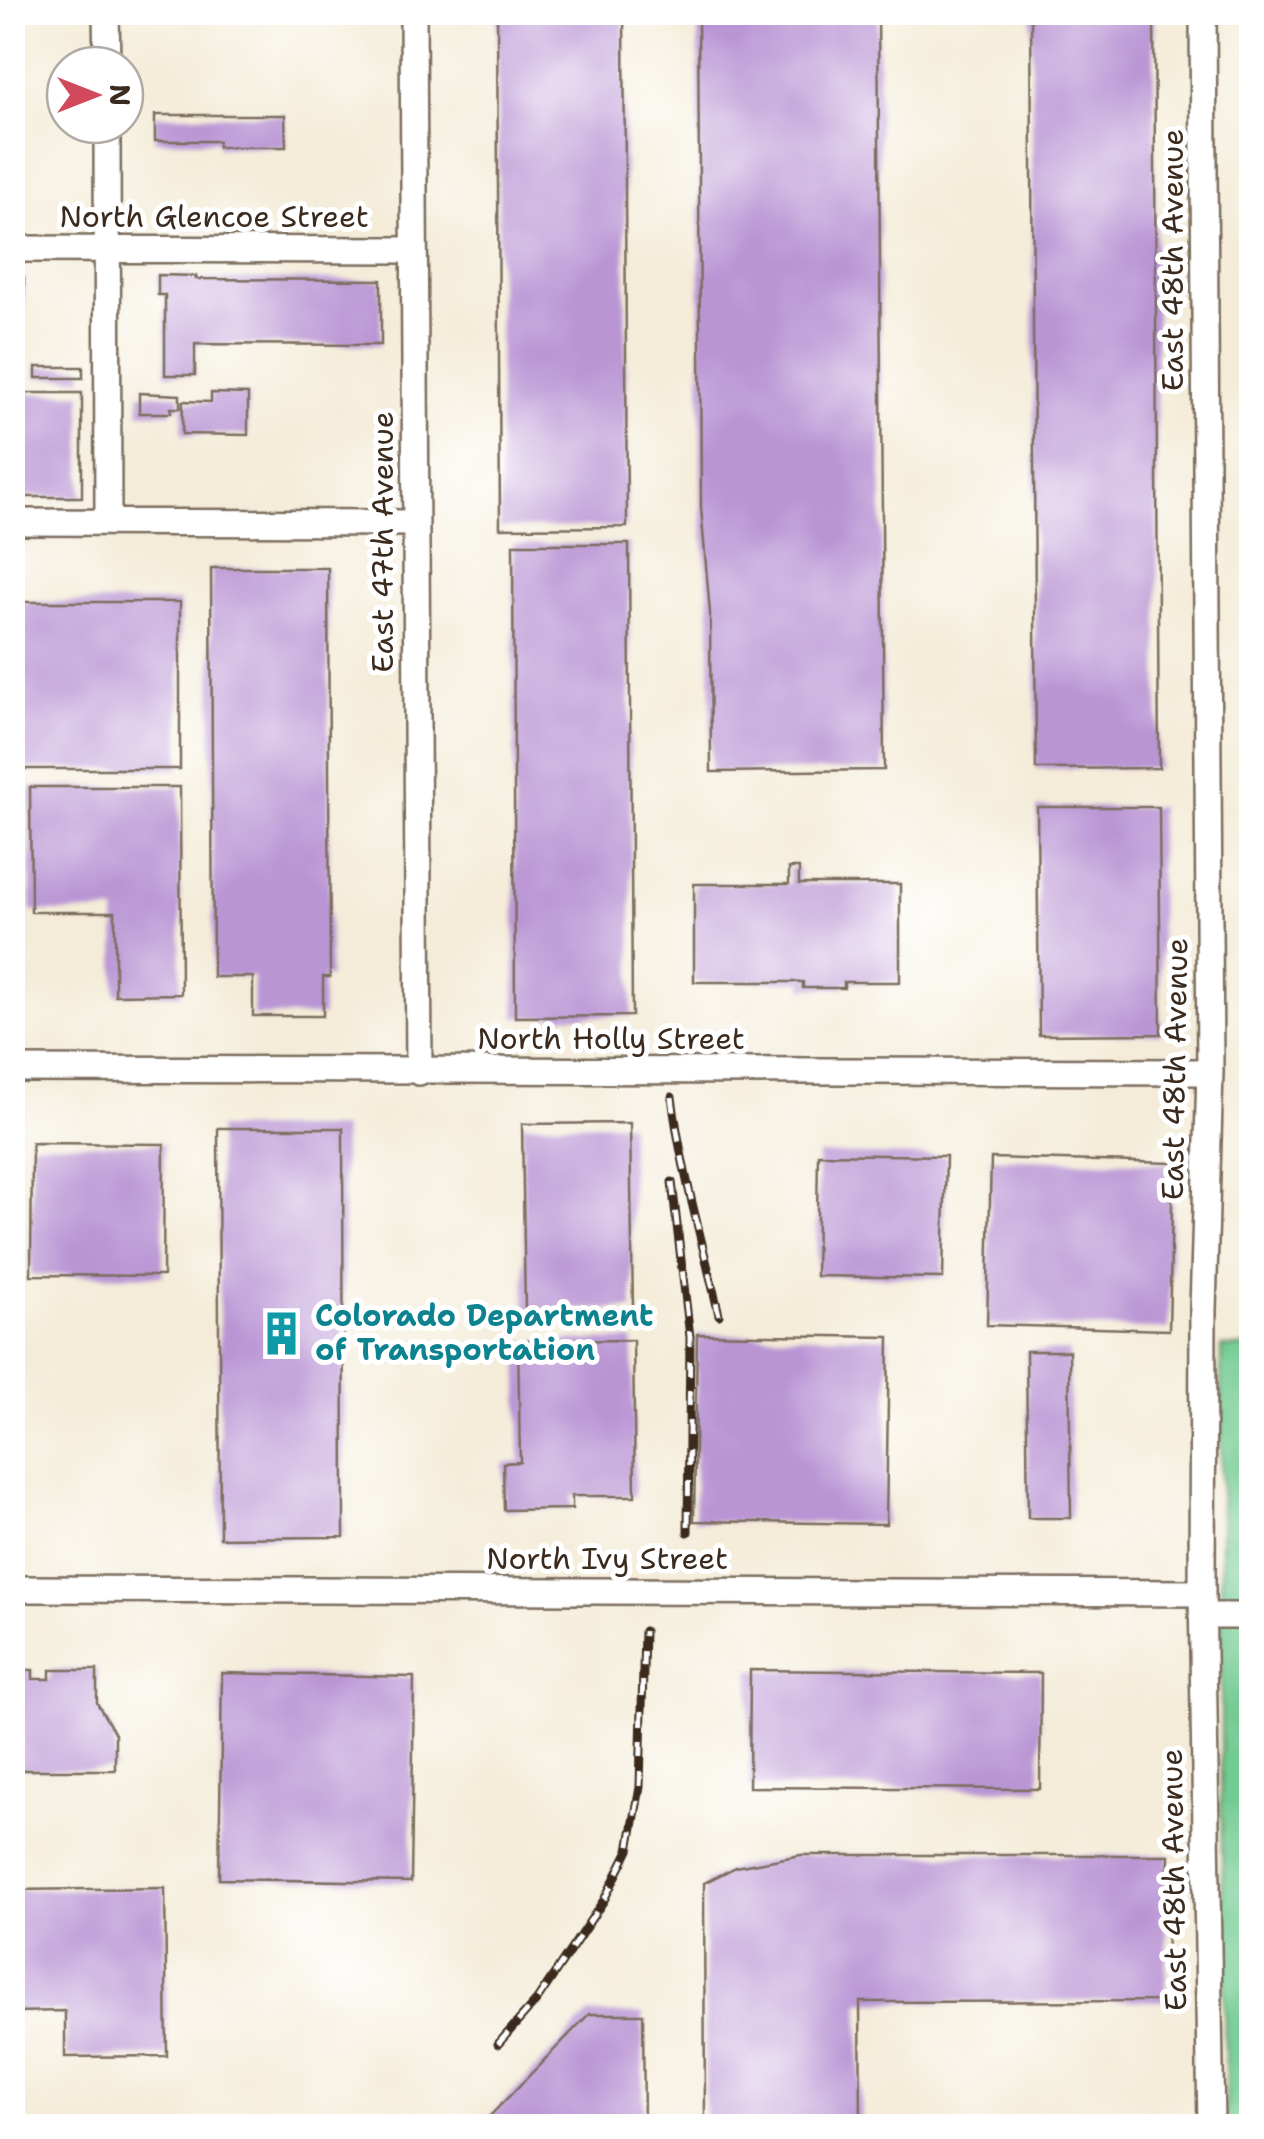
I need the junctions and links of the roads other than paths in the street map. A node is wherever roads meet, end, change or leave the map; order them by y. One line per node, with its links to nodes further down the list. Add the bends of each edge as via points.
1 (106, 12): 4 (street)
2 (413, 12): 8 (street, East 47th Avenue)
3 (1204, 12): 14 (street, East 48th Avenue)
4 (107, 45)
5 (107, 145): 7 (street)
6 (12, 249): 7 (street, North Glencoe Street)
7 (108, 249): 8 (street, North Glencoe Street); 10 (street)
8 (414, 250): 11 (street, East 47th Avenue)
9 (12, 522): 10 (street)
10 (108, 522): 11 (street)
11 (416, 523): 13 (street, East 47th Avenue)
12 (12, 1069): 13 (street, North Holly Street)
13 (419, 1072): 14 (street, North Holly Street)
14 (1210, 1072): 16 (street, East 48th Avenue)
15 (12, 1589): 16 (street, North Ivy Street)
16 (1202, 1604): 17 (street, North Ivy Street); 18 (street, East 48th Avenue)
17 (1252, 1616)
18 (1211, 2126)

